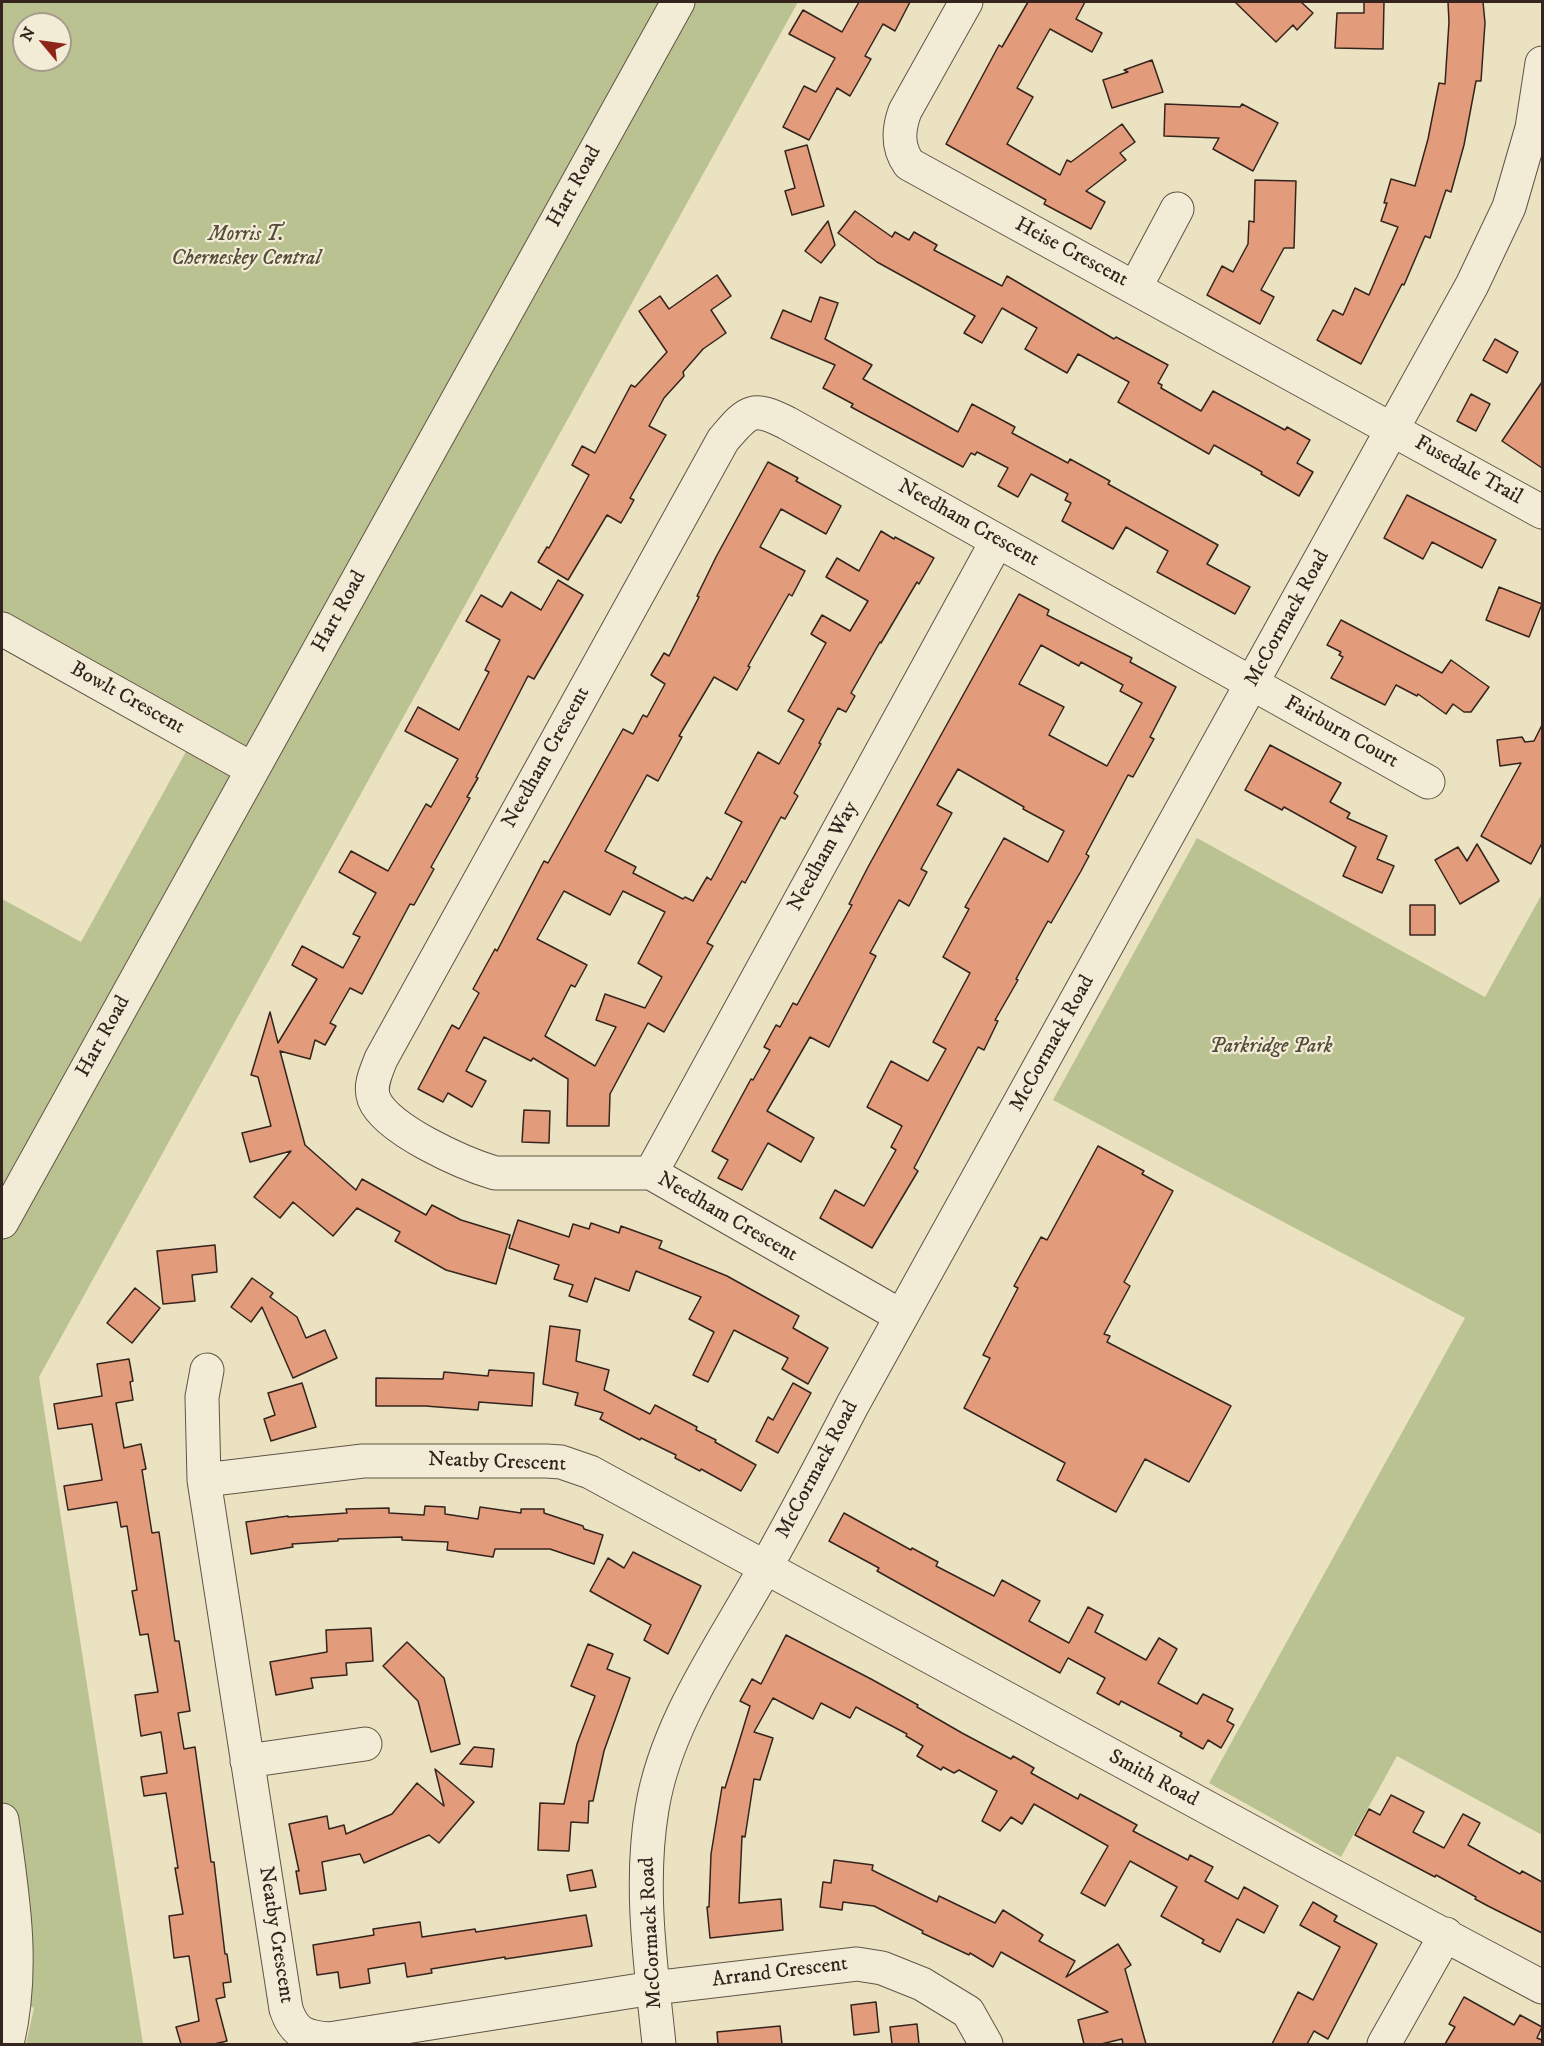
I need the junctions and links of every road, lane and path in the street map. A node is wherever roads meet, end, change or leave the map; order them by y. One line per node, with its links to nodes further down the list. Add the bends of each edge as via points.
1 (678, 2): 12 (street, Hart Road)
2 (966, 2): 6 (street, Heise Crescent, via 905,111 899,128 902,154 918,171)
3 (1542, 63): 4 (street, McCormack Road, via 1532,128)
4 (1532, 173): 7 (street, McCormack Road, via 1509,207)
5 (1177, 209): 6 (street)
6 (1136, 288): 7 (street, Heise Crescent)
7 (1393, 430): 8 (street, Fusedale Trail); 11 (street, McCormack Road)
8 (1542, 512)
9 (997, 541): 11 (street, Needham Crescent); 14 (street, Needham Way); 14 (street, Needham Crescent, via 768,414 754,412 743,417 723,440 373,1079 374,1098 397,1126 477,1167 495,1173)
10 (2, 629): 12 (street, Bowlt Crescent)
11 (1252, 684): 13 (street, Fairburn Court); 16 (street, McCormack Road)
12 (252, 769): 15 (street, Hart Road)
13 (1428, 782)
14 (651, 1173): 16 (street, Needham Crescent)
15 (2, 1222)
16 (902, 1316): 19 (street, McCormack Road)
17 (207, 1370): 18 (street, Neatby Crescent, via 202,1397)
18 (204, 1480): 19 (street, Neatby Crescent, via 363,1461 561,1462 590,1472); 21 (street, Neatby Crescent)
19 (765, 1568): 23 (street, Smith Road); 25 (street, McCormack Road, via 692,1696 668,1752 652,1808 646,1866)
20 (365, 1744): 21 (street)
21 (247, 1761): 25 (street, Neatby Crescent, via 286,2009 299,2032 329,2039)
22 (2, 1820): 26 (street, via 15,1905 17,1963)
23 (1446, 1934): 24 (street, Smith Road); 29 (street)
24 (1542, 1987)
25 (653, 1988): 27 (street, McCormack Road); 28 (street, Arrand Crescent, via 858,1964 882,1968 922,1984 968,2012)
26 (7, 2044)
27 (659, 2044)
28 (986, 2044)
29 (1384, 2044)

